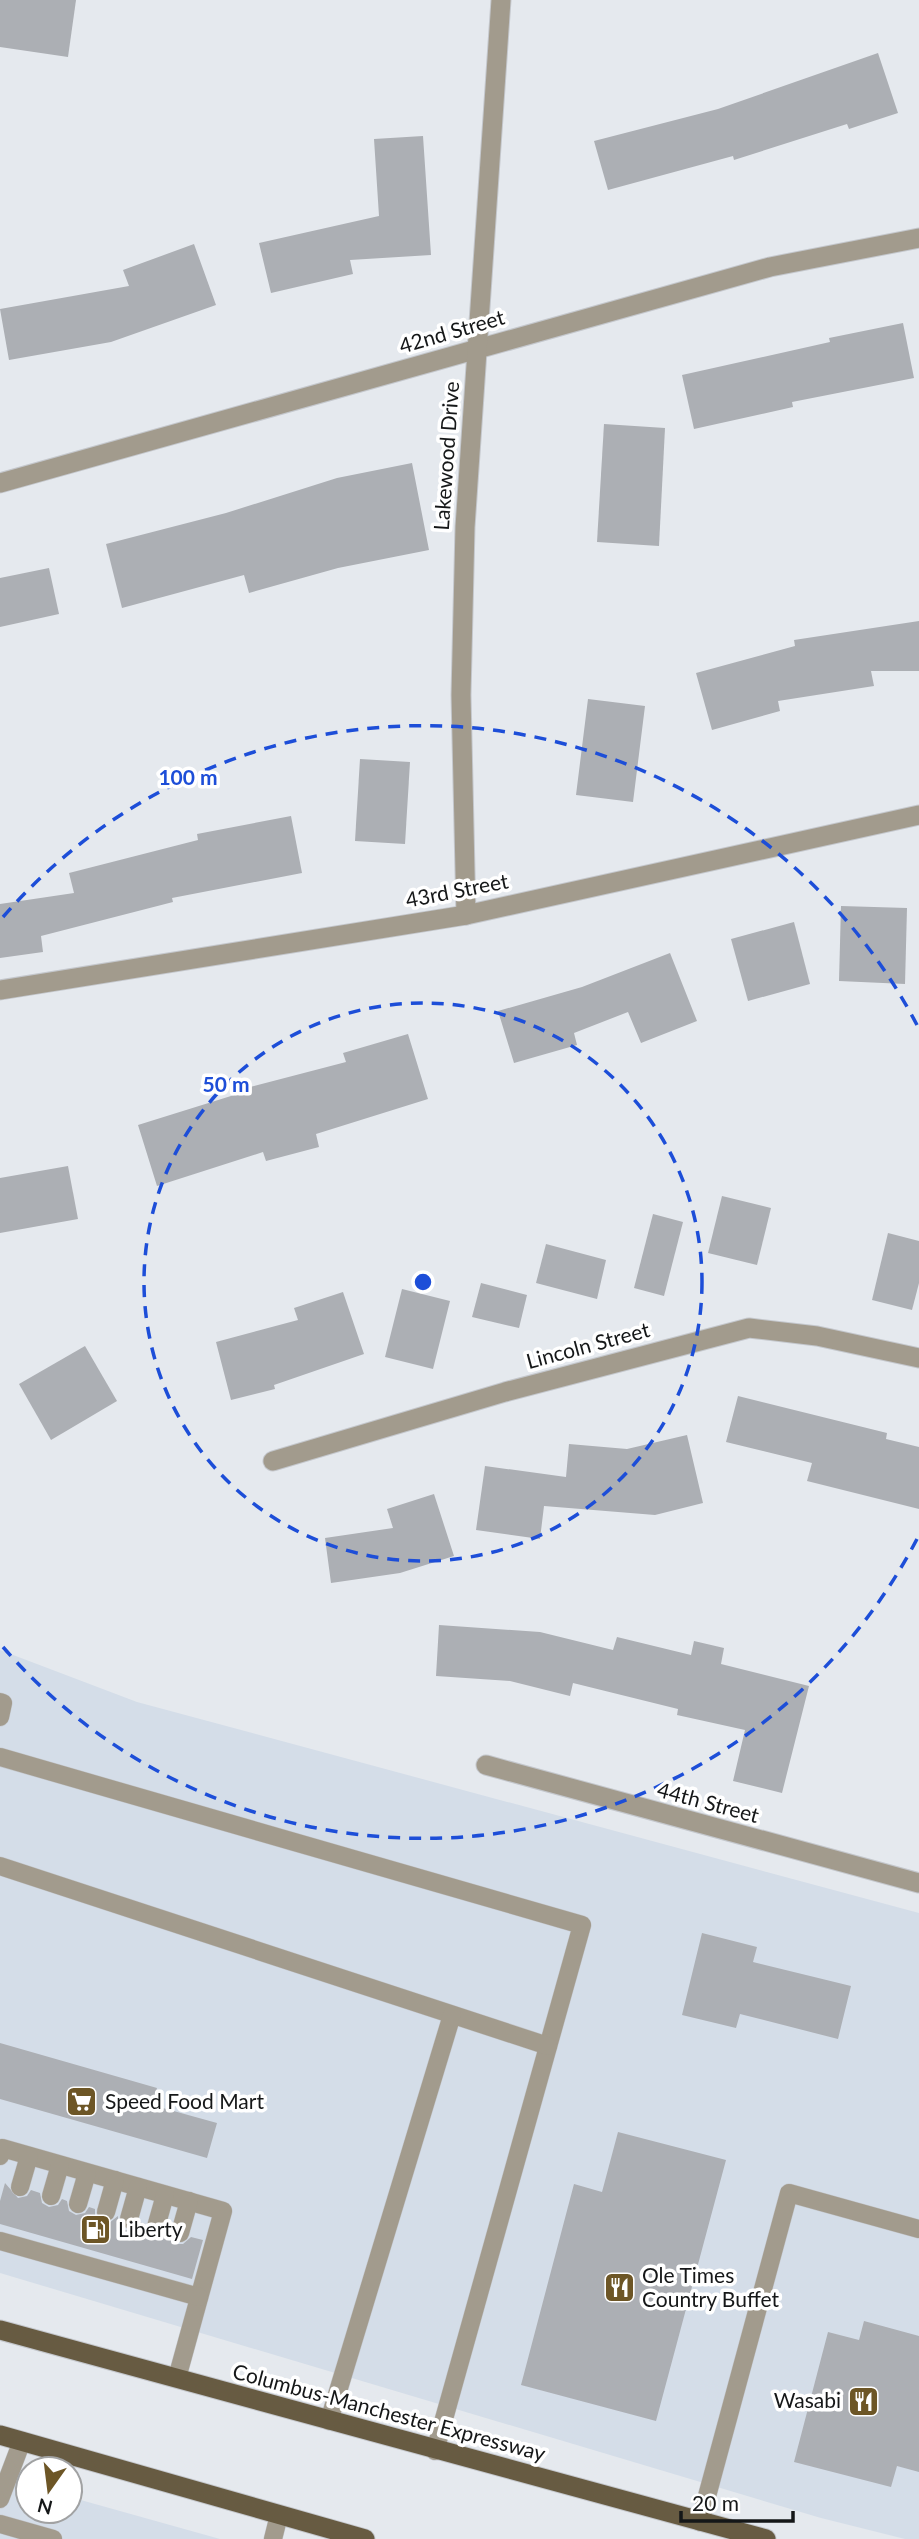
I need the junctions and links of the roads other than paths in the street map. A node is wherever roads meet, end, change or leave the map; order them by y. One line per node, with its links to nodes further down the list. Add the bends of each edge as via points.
1 (500, 0): 3 (street, Lakewood Drive)
2 (919, 238): 3 (street, 42nd Street, via 770,267)
3 (477, 348): 4 (street, 42nd Street); 6 (street, Lakewood Drive, via 465,527 462,667)
4 (0, 483)
5 (919, 815): 6 (street, 43rd Street)
6 (466, 915): 7 (street, 43rd Street)
7 (0, 990)
8 (919, 1358): 9 (street, Lincoln Street, via 817,1336 749,1328 505,1392)
9 (273, 1461)
10 (0, 1702): 11 (lane)
11 (0, 1717)
12 (0, 1757): 17 (lane, via 582,1926)
13 (486, 1765): 15 (street, 44th Street)
14 (0, 1866): 16 (lane)
15 (919, 1884)
16 (452, 2015): 17 (lane); 38 (lane)
17 (548, 2046): 41 (lane)
18 (0, 2156): 19 (lane, via 2,2148)
19 (29, 2156): 20 (lane); 23 (lane)
20 (60, 2165): 21 (lane); 26 (lane)
21 (87, 2173): 22 (lane); 28 (lane)
22 (115, 2180): 24 (lane); 29 (lane)
23 (20, 2187)
24 (138, 2187): 25 (lane); 30 (lane)
25 (164, 2194): 27 (lane); 31 (lane)
26 (51, 2196)
27 (189, 2201): 33 (lane); 35 (lane, via 223,2211)
28 (78, 2204)
29 (106, 2212)
30 (129, 2219)
31 (156, 2227)
32 (919, 2229): 44 (lane, via 789,2193)
33 (180, 2234)
34 (5, 2237): 35 (lane, via 167,2280)
35 (200, 2297): 37 (lane)
36 (0, 2330): 37 (main road, Columbus-Manchester Expressway)
37 (177, 2378): 38 (main road, Columbus-Manchester Expressway)
38 (329, 2421): 41 (main road, Columbus-Manchester Expressway)
39 (0, 2435): 40 (main road)
40 (22, 2441): 42 (lane); 43 (main road)
41 (435, 2451): 44 (main road, Columbus-Manchester Expressway)
42 (0, 2499)
43 (279, 2515): 47 (lane); 48 (main road)
44 (700, 2522): 49 (main road, Columbus-Manchester Expressway)
45 (0, 2524): 46 (lane)
46 (46, 2538)
47 (273, 2539)
48 (365, 2539)
49 (766, 2539)

